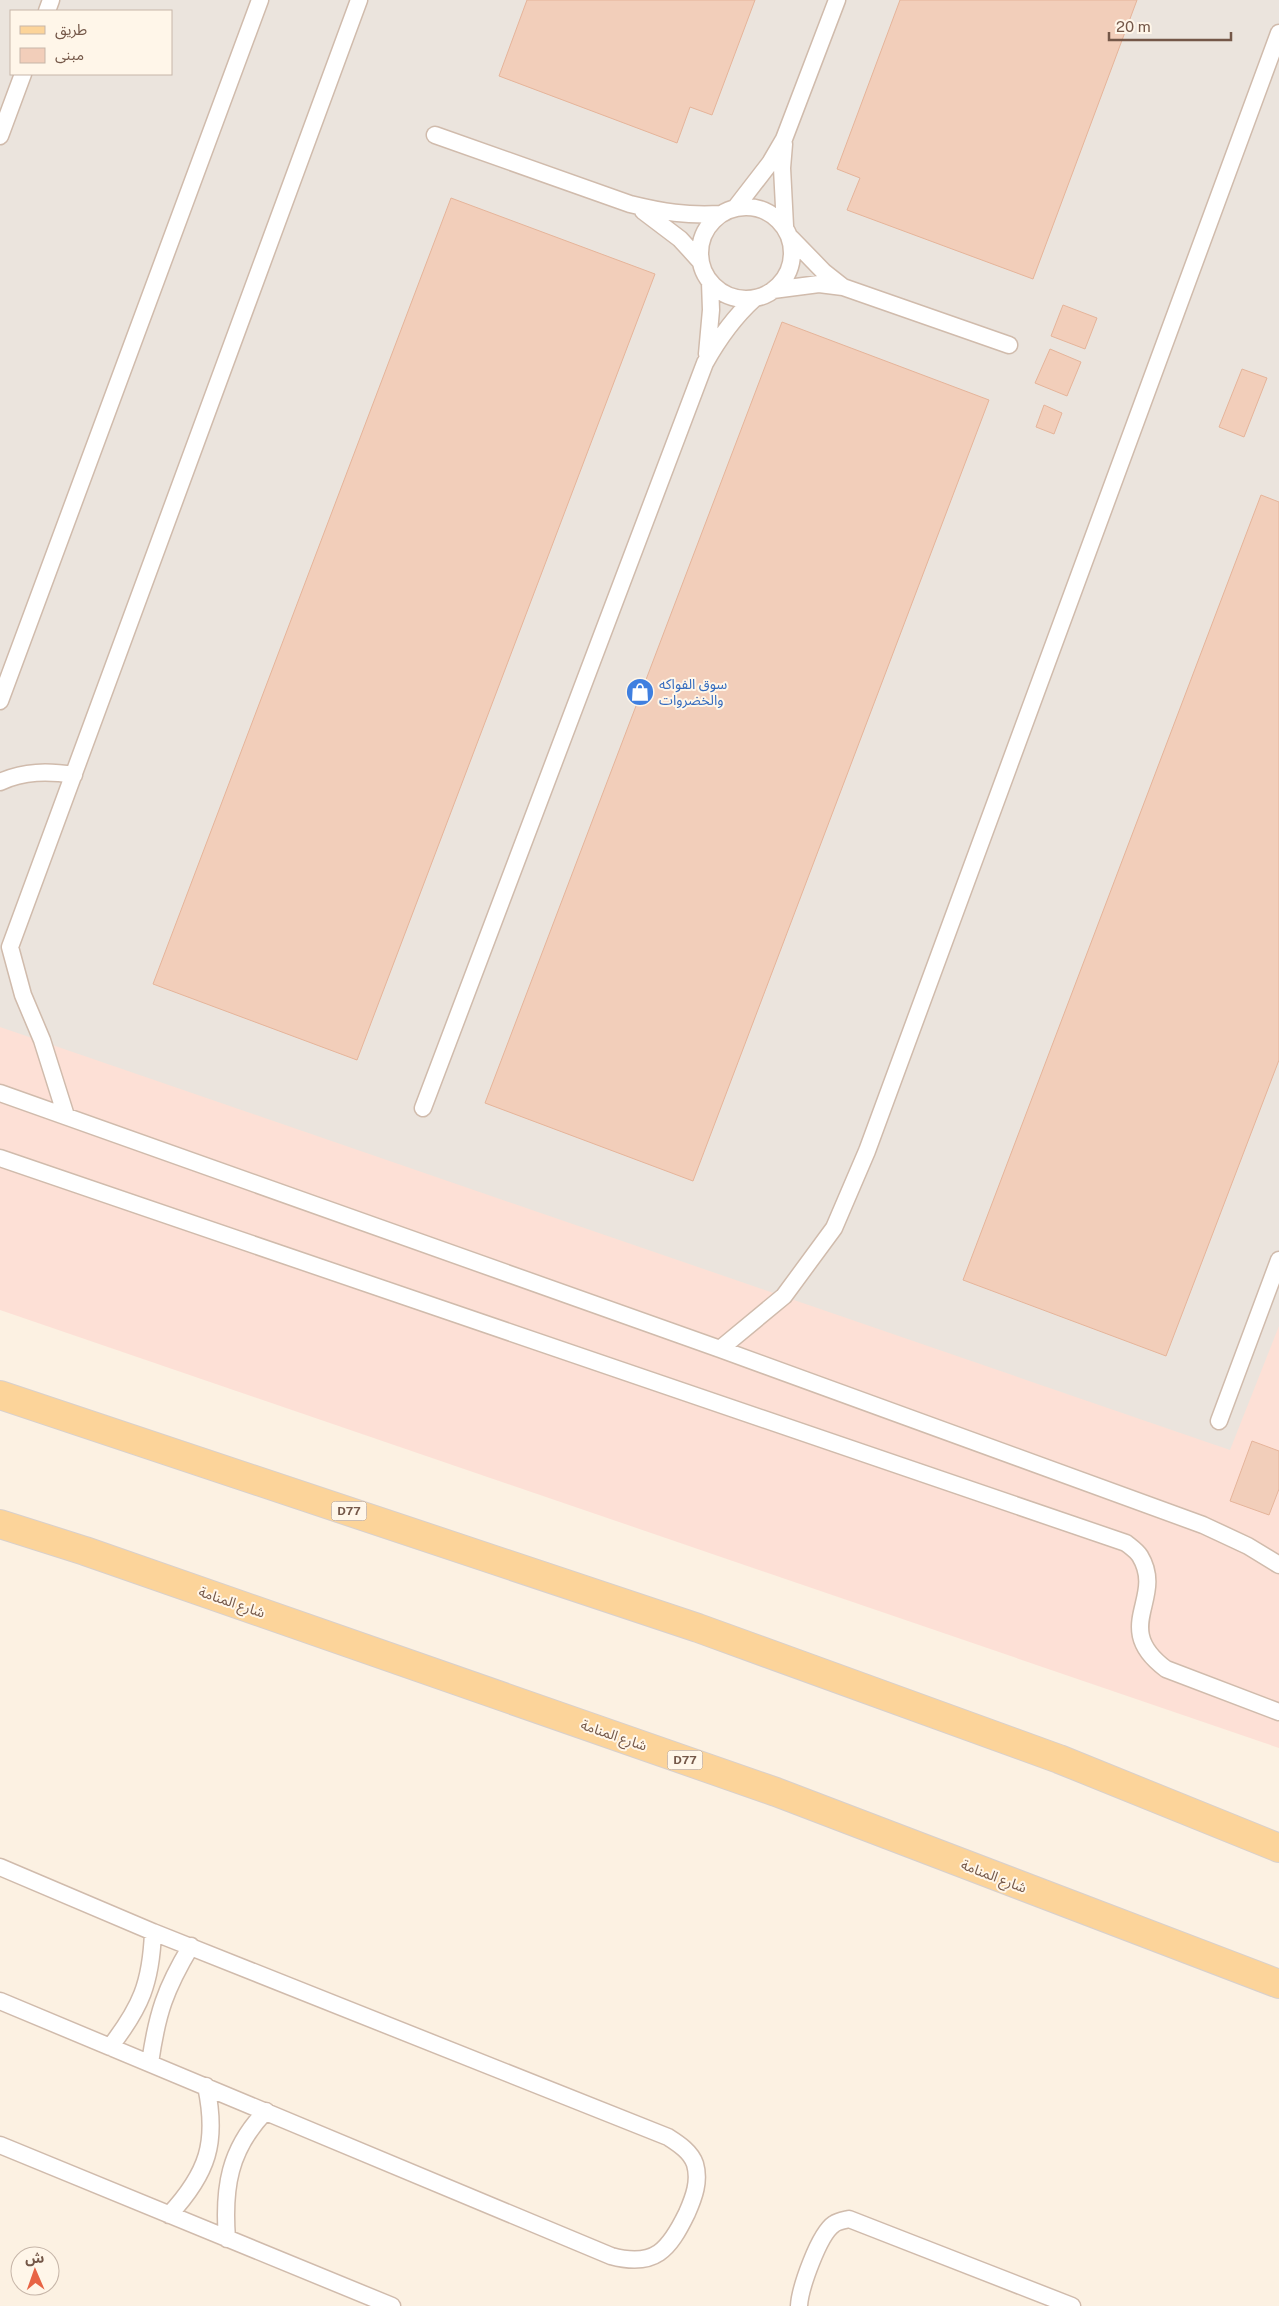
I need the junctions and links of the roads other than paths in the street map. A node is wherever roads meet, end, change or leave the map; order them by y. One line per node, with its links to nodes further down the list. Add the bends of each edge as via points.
1 (260, 0): 20 (lane)
2 (360, 0): 21 (lane)
3 (837, 0): 8 (lane)
4 (1279, 33): 29 (lane, via 867,1151 834,1228 784,1296)
5 (24, 75): 7 (lane)
6 (435, 135): 9 (lane)
7 (0, 136)
8 (784, 139): 10 (lane); 12 (lane, via 782,168)
9 (630, 204): 11 (lane, via 690,216); 13 (lane, via 680,238)
10 (736, 207): 11 (lane); 12 (lane, via 754,207 771,214)
11 (721, 214): 13 (lane, via 708,227 701,243)
12 (788, 232): 15 (lane, via 824,272); 16 (lane, via 793,257 786,276)
13 (700, 261): 14 (lane)
14 (710, 282): 17 (lane, via 723,293 738,298); 19 (lane, via 710,337)
15 (843, 287): 16 (lane, via 819,284); 18 (lane)
16 (773, 290): 17 (lane)
17 (754, 298): 19 (lane, via 734,317)
18 (1009, 345)
19 (705, 364): 25 (lane)
20 (0, 701)
21 (74, 775): 22 (lane, via 30,773); 23 (lane)
22 (0, 782)
23 (5, 950): 26 (lane, via 42,1040)
24 (0, 1093): 26 (lane)
25 (423, 1108)
26 (66, 1116): 29 (lane)
27 (0, 1158): 36 (lane, via 1126,1543 1140,1555 1147,1572 1147,1590 1139,1623 1142,1642 1152,1658 1166,1669)
28 (1279, 1260): 31 (lane)
29 (720, 1349): 35 (lane, via 1203,1525)
30 (0, 1395): 37 (main road, D77, via 698,1628 1059,1759)
31 (1220, 1420)
32 (0, 1524): 34 (main road, شارع المنامة / D77)
33 (0, 1539): 34 (lane)
34 (85, 1551): 41 (main road, شارع المنامة / D77, via 776,1792)
35 (1279, 1565)
36 (1279, 1712)
37 (1279, 1848)
38 (0, 1867): 39 (lane)
39 (153, 1932): 40 (lane); 43 (lane, via 152,1962 144,1993 130,2021)
40 (191, 1946): 44 (lane, via 172,1977 160,2009); 46 (lane, via 668,2138 684,2148 695,2163 697,2182 693,2200 677,2234 665,2250 648,2258 629,2261)
41 (1279, 1984)
42 (0, 2001): 43 (lane)
43 (110, 2047): 44 (lane)
44 (150, 2063): 45 (lane)
45 (206, 2086): 46 (lane); 48 (lane, via 212,2113 203,2169 189,2194)
46 (266, 2111): 49 (lane, via 240,2144 232,2165 226,2187)
47 (0, 2145): 48 (lane)
48 (169, 2215): 49 (lane)
49 (227, 2239): 50 (lane)
50 (392, 2306)
51 (800, 2306): 52 (lane, via 802,2289 825,2233 835,2223 849,2219)
52 (1072, 2306)

